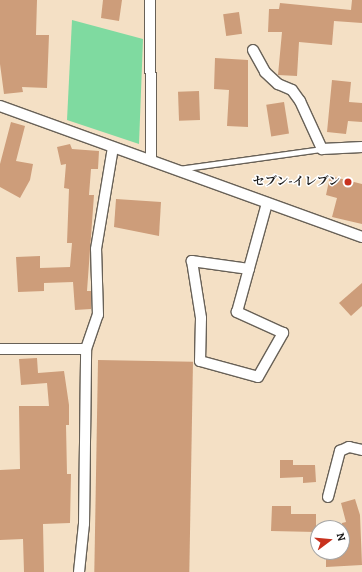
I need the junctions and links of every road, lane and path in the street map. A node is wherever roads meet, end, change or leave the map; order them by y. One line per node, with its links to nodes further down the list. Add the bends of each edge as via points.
1 (150, 0): 7 (street)
2 (253, 50): 6 (street, via 265,72 278,84 292,90 300,101)
3 (0, 106): 4 (street)
4 (113, 147): 7 (street); 13 (street, via 96,249 98,315)
5 (362, 148): 6 (street)
6 (322, 149): 8 (lane)
7 (151, 159): 8 (street)
8 (176, 170): 9 (street)
9 (267, 203): 10 (street); 11 (street)
10 (362, 237)
11 (249, 269): 11 (street, via 237,312 283,333 258,377 200,361 201,318 192,261)
12 (0, 349): 13 (street)
13 (86, 349): 16 (street, via 84,524)
14 (362, 450): 15 (street, via 349,446 340,452)
15 (328, 497)
16 (79, 572)

